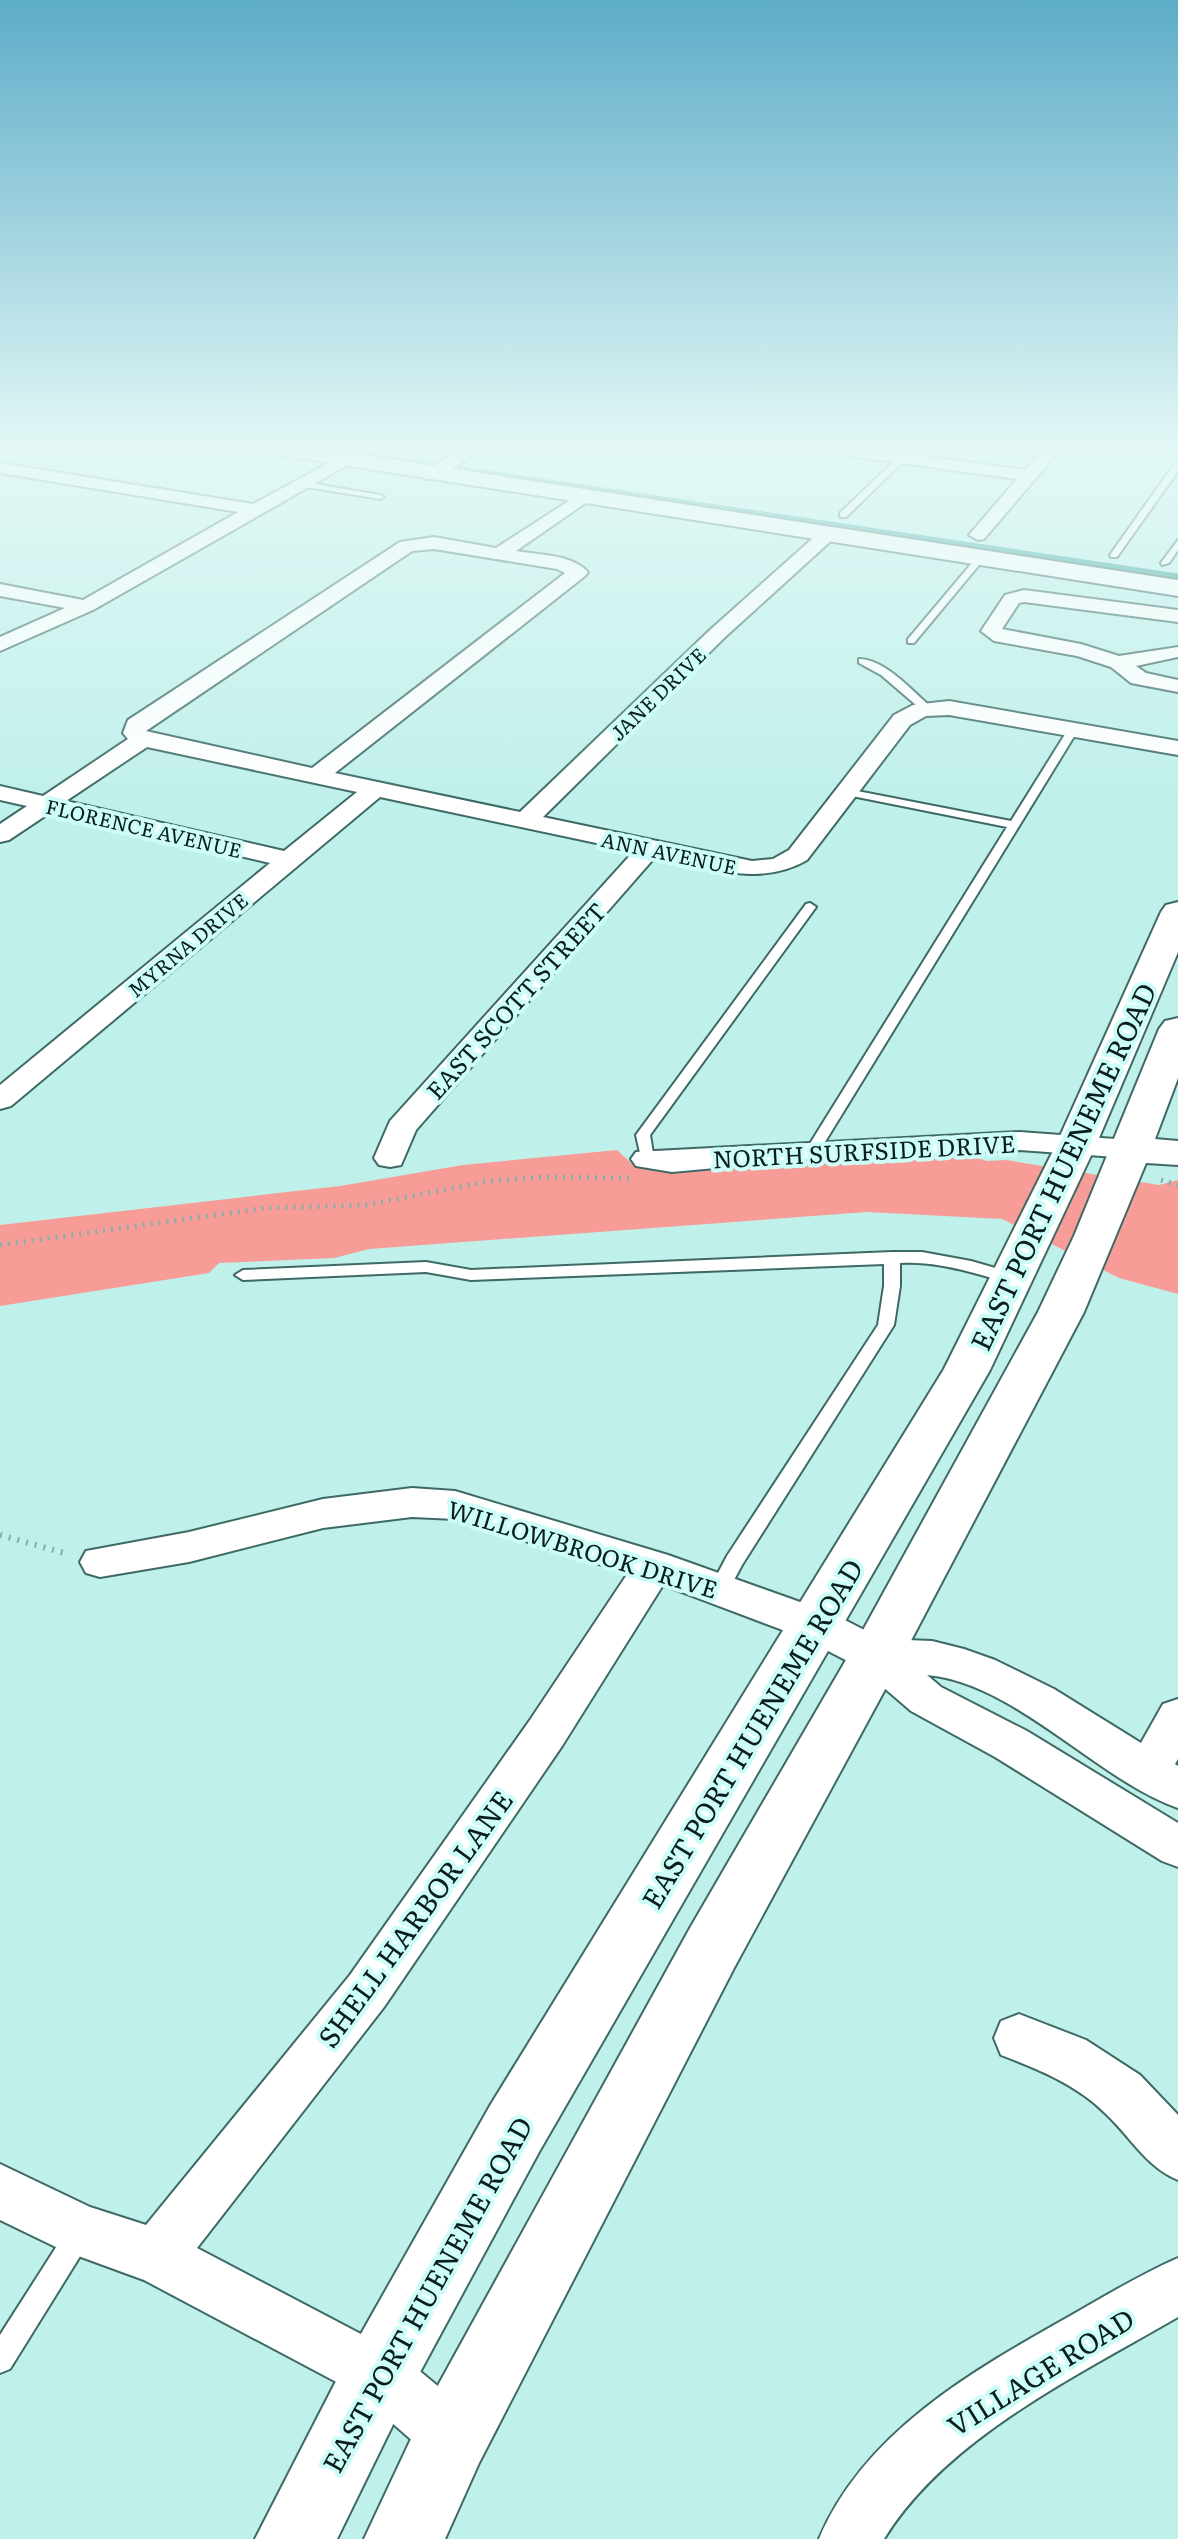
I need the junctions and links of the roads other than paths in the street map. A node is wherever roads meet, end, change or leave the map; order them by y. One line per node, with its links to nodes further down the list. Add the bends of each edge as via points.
1 (164, 562): 10 (street)
2 (382, 562): 21 (street, via 136,725 134,733)
3 (555, 562): 23 (street, via 569,565 578,575)
4 (796, 562): 28 (street, JANE DRIVE)
5 (977, 562): 13 (lane)
6 (1003, 562): 7 (main road)
7 (1154, 585): 8 (main road); 11 (street)
8 (1178, 588)
9 (0, 590): 10 (street)
10 (86, 606): 14 (street)
11 (1138, 609): 12 (street); 17 (street, via 1016,597 991,631)
12 (1178, 616)
13 (911, 641)
14 (0, 645)
15 (1173, 652): 17 (street)
16 (862, 661): 19 (lane, via 885,673)
17 (1118, 663): 18 (street, via 1139,678)
18 (1178, 686)
19 (927, 709): 20 (street, via 949,708); 25 (street, ANN AVENUE, via 902,720)
20 (1073, 730): 22 (street); 29 (lane)
21 (143, 739): 23 (street, ANN AVENUE); 27 (street)
22 (1178, 748)
23 (316, 776): 24 (street, ANN AVENUE)
24 (375, 789): 28 (street, ANN AVENUE); 32 (street, MYRNA DRIVE)
25 (847, 792): 29 (lane); 31 (street, ANN AVENUE, via 798,855 779,866 752,869)
26 (0, 793): 27 (street, FLORENCE AVENUE)
27 (46, 804): 30 (street); 32 (street, FLORENCE AVENUE)
28 (525, 821): 31 (street, ANN AVENUE)
29 (1014, 825): 38 (lane)
30 (0, 835)
31 (650, 848): 39 (street, EAST SCOTT STREET, via 401,1128)
32 (289, 860): 36 (street, MYRNA DRIVE)
33 (810, 907): 40 (lane, via 643,1135)
34 (1178, 912): 37 (main road, EAST PORT HUENEME ROAD)
35 (1178, 1029): 37 (main road, EAST PORT HUENEME ROAD)
36 (0, 1100)
37 (1128, 1149): 38 (street, NORTH SURFSIDE DRIVE, via 1020,1141); 43 (main road, EAST PORT HUENEME ROAD); 48 (main road, EAST PORT HUENEME ROAD, via 1061,1312)
38 (813, 1150): 40 (street, NORTH SURFSIDE DRIVE)
39 (390, 1158)
40 (646, 1168)
41 (892, 1257): 42 (lane, via 471,1275 426,1267); 43 (lane, via 922,1257); 46 (lane, via 886,1325)
42 (243, 1275)
43 (1011, 1278): 47 (main road, EAST PORT HUENEME ROAD, via 967,1370)
44 (100, 1562): 45 (street, WILLOWBROOK DRIVE, via 140,1559 369,1505 425,1501 455,1505)
45 (654, 1566): 46 (street, WILLOWBROOK DRIVE); 56 (street, SHELL HARBOR LANE, via 367,1991)
46 (719, 1590): 47 (street, WILLOWBROOK DRIVE)
47 (816, 1625): 48 (street, WILLOWBROOK DRIVE); 59 (main road, EAST PORT HUENEME ROAD, via 515,2128)
48 (876, 1656): 50 (street, via 947,1660 991,1679 1044,1705); 51 (street, via 926,1699 1011,1744); 60 (main road, EAST PORT HUENEME ROAD, via 712,1948)
49 (1178, 1717): 50 (street)
50 (1163, 1780)
51 (1178, 1847)
52 (1019, 2038): 53 (street, via 1068,2057 1122,2093)
53 (1178, 2154)
54 (0, 2191): 55 (street)
55 (81, 2231): 56 (street); 58 (lane)
56 (156, 2256): 59 (street)
57 (1178, 2286): 63 (street, VILLAGE ROAD, via 988,2399 930,2441 873,2502)
58 (0, 2359)
59 (379, 2374): 60 (street); 61 (main road, EAST PORT HUENEME ROAD)
60 (452, 2436): 62 (main road, EAST PORT HUENEME ROAD)
61 (295, 2539)
62 (404, 2539)
63 (850, 2539)

